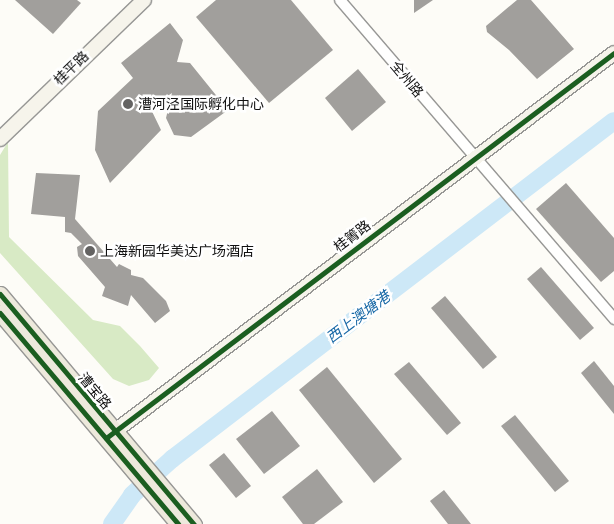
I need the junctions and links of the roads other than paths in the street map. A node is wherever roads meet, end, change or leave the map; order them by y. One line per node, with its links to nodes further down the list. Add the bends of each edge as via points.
1 (144, 0): 4 (street, 桂平路)
2 (340, 0): 5 (street, 全州路)
3 (614, 53): 5 (street, 桂箐路, via 555,100)
4 (0, 139)
5 (473, 157): 8 (street, 全州路); 9 (street, 桂箐路)
6 (0, 294): 9 (main road, 漕宝路)
7 (0, 313): 9 (main road, 漕宝路)
8 (614, 319)
9 (110, 435): 10 (main road, 漕宝路)
10 (162, 496): 11 (main road, 漕宝路); 12 (main road, 漕宝路)
11 (178, 524)
12 (194, 524)

